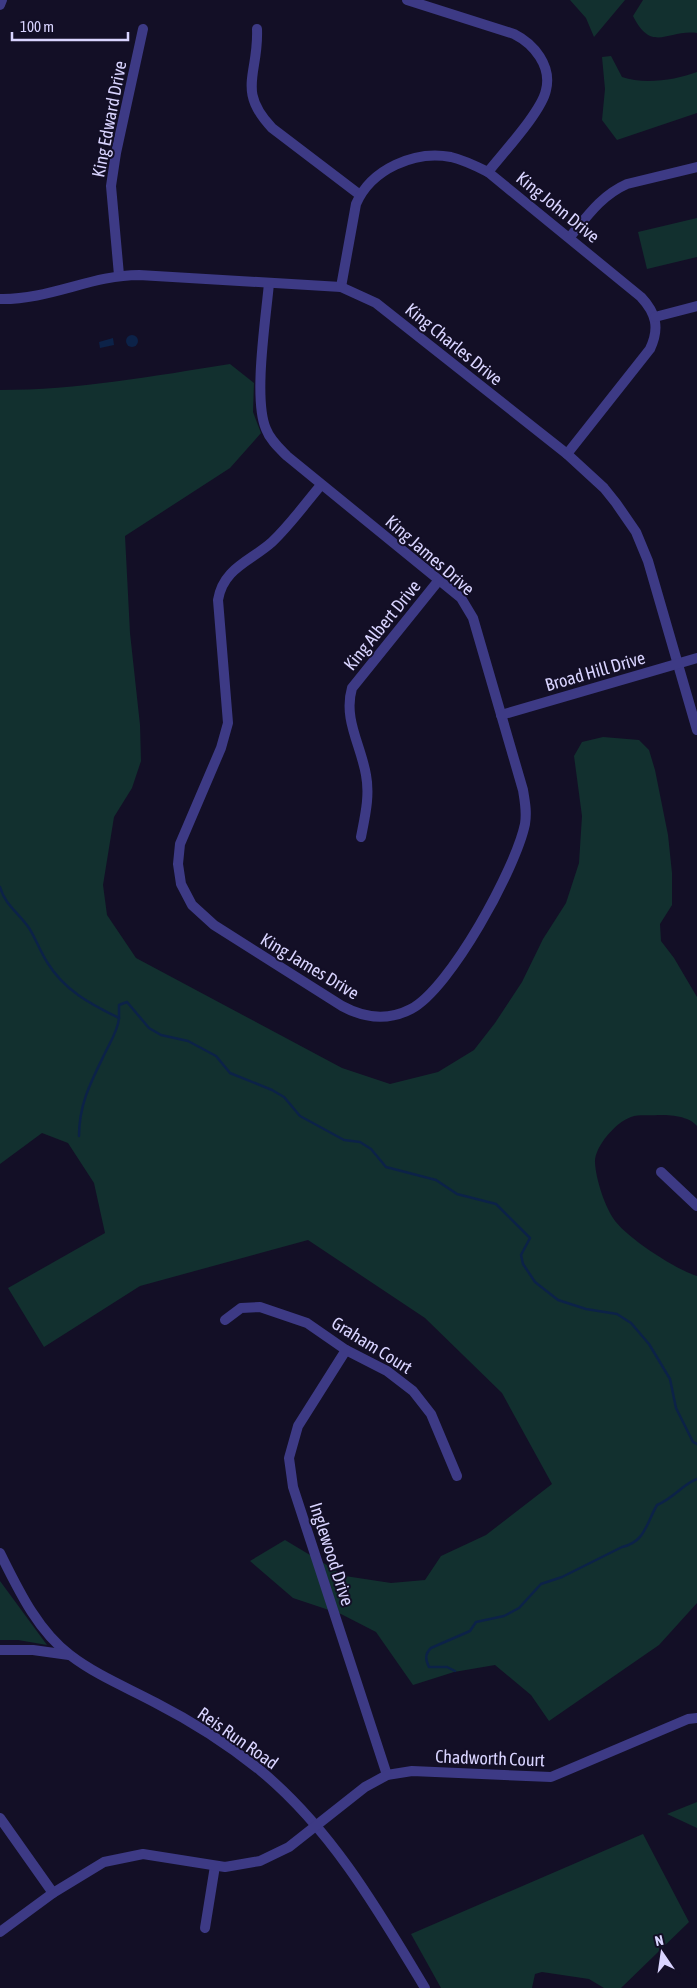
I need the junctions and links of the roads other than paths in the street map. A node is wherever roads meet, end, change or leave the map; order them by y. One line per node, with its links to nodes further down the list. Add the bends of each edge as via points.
1 (2, 0): 3 (street)
2 (407, 0): 7 (street, via 514,34 526,40 538,54 546,74 544,98)
3 (0, 5)
4 (143, 29): 10 (street, King Edward Drive, via 111,186)
5 (257, 29): 8 (street, via 258,44 250,86 252,101 260,115 272,128)
6 (697, 167): 9 (street, via 617,188 600,200)
7 (488, 172): 8 (street, King John Drive, via 453,158 413,159 388,168); 9 (street, King John Drive)
8 (360, 195): 12 (street, King John Drive, via 353,214)
9 (570, 237): 15 (street, King John Drive, via 641,297)
10 (119, 275): 11 (street, King Charles Drive); 13 (street, King Charles Drive, via 41,296)
11 (269, 283): 12 (street, King Charles Drive); 17 (street, King James Drive, via 260,388 263,420 278,447)
12 (341, 287): 16 (street, King Charles Drive, via 376,303)
13 (0, 299)
14 (697, 306): 15 (street)
15 (655, 317): 16 (street, via 656,332 650,349)
16 (567, 454): 20 (street, King Charles Drive, via 604,488 636,532 648,561)
17 (321, 485): 18 (street, King James Drive); 21 (street, King James Drive, via 273,541 230,572 220,589 218,600 228,723 178,853 179,873 192,905 214,926 352,1012 377,1017 412,1009 435,990 495,900 521,837 526,814 524,790)
18 (439, 580): 21 (street, King James Drive, via 461,598 473,618); 23 (street, King Albert Drive, via 362,675 351,694 350,718 367,777)
19 (697, 658): 20 (street, Broad Hill Drive)
20 (678, 664): 21 (street, Broad Hill Drive); 22 (street, King Charles Drive)
21 (501, 715)
22 (697, 730)
23 (361, 837)
24 (661, 1172): 25 (street)
25 (697, 1206)
26 (225, 1320): 27 (street, Graham Court, via 241,1308 260,1307 307,1323)
27 (346, 1350): 28 (street, Graham Court, via 387,1371 413,1391 431,1414); 33 (street, Inglewood Drive, via 298,1426 290,1458 293,1487)
28 (457, 1476)
29 (0, 1553): 31 (street, Reis Run Road, via 22,1596 41,1624)
30 (0, 1650): 31 (street)
31 (69, 1655): 35 (street, Reis Run Road, via 166,1708 234,1751 279,1786)
32 (697, 1718): 33 (street, Chadworth Court, via 550,1777 412,1771)
33 (388, 1775): 35 (street, Chadworth Court, via 365,1787)
34 (0, 1818): 37 (street)
35 (316, 1826): 36 (street, Chadworth Court, via 270,1858 236,1866); 40 (street, Reis Run Road, via 372,1900)
36 (215, 1866): 37 (street, Chadworth Court, via 154,1855 124,1857 93,1867); 38 (street)
37 (53, 1893): 39 (street, Chadworth Court)
38 (205, 1928)
39 (0, 1932)
40 (425, 1988)

